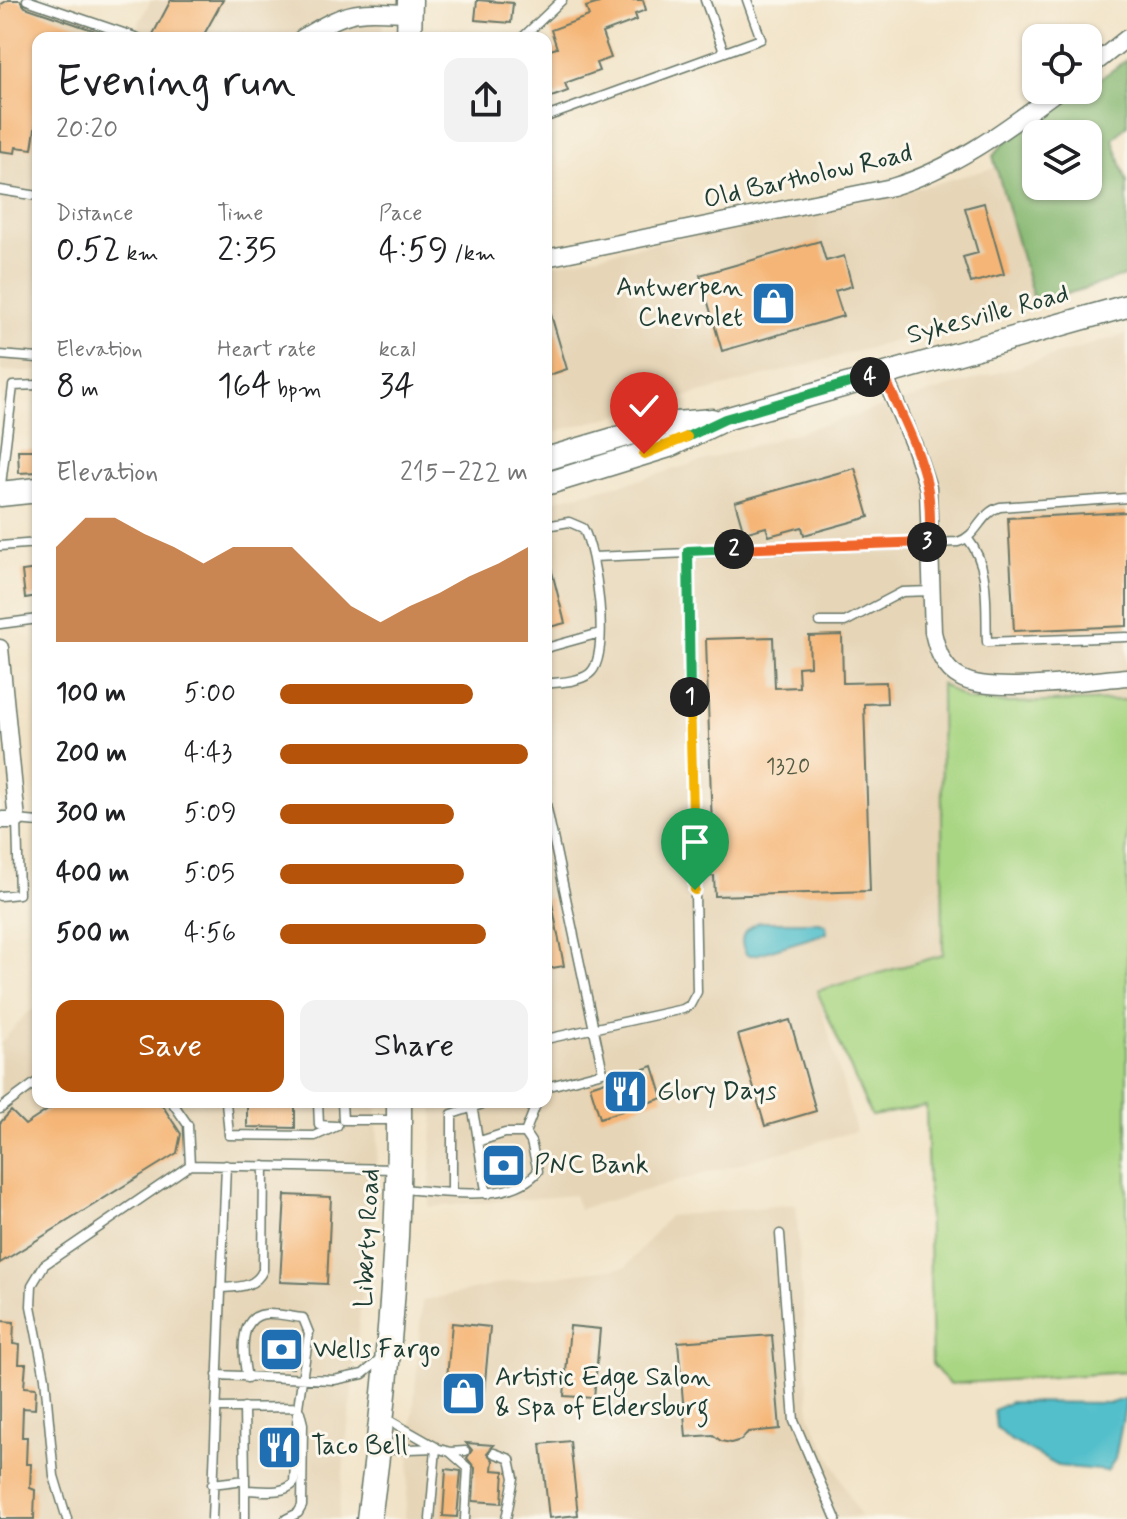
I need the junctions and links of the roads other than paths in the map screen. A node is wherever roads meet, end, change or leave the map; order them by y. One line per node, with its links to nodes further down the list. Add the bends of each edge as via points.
1 (27, 0): 6 (lane)
2 (562, 0): 9 (lane)
3 (705, 0): 11 (lane)
4 (747, 0): 11 (lane, via 761,39)
5 (410, 6): 7 (street, via 351,12); 8 (main road)
6 (120, 32)
7 (312, 32)
8 (409, 32)
9 (528, 32)
10 (1127, 38): 12 (street)
11 (724, 52): 14 (lane)
12 (1102, 58)
13 (1039, 104): 17 (street, Old Bartholow Road, via 979,147 918,179)
14 (552, 115)
15 (0, 190): 16 (lane)
16 (32, 195)
17 (552, 257)
18 (1127, 306): 21 (main road, Sykesville Road)
19 (0, 355): 20 (lane)
20 (32, 358)
21 (883, 373): 23 (main road, Sykesville Road); 33 (street, via 928,488)
22 (32, 385): 27 (lane, via 13,386)
23 (725, 419): 24 (main road, Sykesville Road, via 664,424); 25 (main road, Sykesville Road, via 669,446)
24 (552, 457)
25 (552, 482)
26 (32, 491): 27 (main road)
27 (0, 494)
28 (1127, 498): 32 (lane, via 1000,507 985,514)
29 (32, 506): 30 (main road)
30 (0, 509)
31 (552, 524): 37 (lane, via 576,523 583,528)
32 (968, 539): 33 (lane); 43 (lane, via 984,568 987,642)
33 (930, 542): 36 (lane); 38 (street)
34 (32, 543): 35 (lane)
35 (0, 546)
36 (688, 551): 37 (lane); 52 (lane, via 697,992 683,1009)
37 (593, 557): 42 (lane)
38 (931, 591): 40 (lane, via 902,592 845,622); 46 (street, via 936,648 959,678 1007,685)
39 (32, 620): 41 (lane)
40 (820, 622)
41 (0, 624)
42 (600, 633): 44 (lane); 47 (lane, via 592,671)
43 (1127, 637)
44 (552, 646)
45 (0, 648): 48 (street)
46 (1127, 677)
47 (552, 683)
48 (8, 820): 49 (lane); 51 (lane, via 19,894)
49 (32, 822)
50 (552, 833): 52 (lane)
51 (0, 896)
52 (592, 1029): 53 (lane); 55 (lane, via 603,1072)
53 (552, 1038)
54 (32, 1085): 63 (lane)
55 (552, 1085)
56 (176, 1108): 68 (lane, via 188,1125)
57 (227, 1108): 65 (lane, via 229,1135 315,1136)
58 (318, 1108): 65 (lane, via 319,1125)
59 (341, 1108): 65 (lane)
60 (469, 1108): 72 (lane, via 452,1114)
61 (472, 1108): 67 (lane)
62 (535, 1108): 66 (lane)
63 (0, 1109)
64 (399, 1111): 65 (lane); 71 (main road, Liberty Road)
65 (340, 1123)
66 (525, 1133): 67 (lane); 73 (lane, via 538,1171 523,1184)
67 (480, 1141): 73 (lane, via 478,1157)
68 (190, 1165): 69 (lane); 91 (lane, via 44,1265 32,1285 54,1476)
69 (226, 1165): 70 (lane); 75 (lane)
70 (264, 1166): 71 (lane); 75 (lane, via 263,1270 252,1283)
71 (399, 1179): 72 (lane); 76 (main road, Liberty Road)
72 (452, 1192): 73 (lane)
73 (487, 1194)
74 (780, 1234): 99 (lane, via 794,1421)
75 (223, 1288): 77 (lane)
76 (390, 1351): 79 (lane, via 363,1374); 83 (main road, Liberty Road)
77 (217, 1375): 78 (lane); 82 (lane)
78 (247, 1378): 79 (lane); 79 (lane, via 247,1325 266,1314 303,1318 308,1324)
79 (308, 1378): 81 (lane)
80 (244, 1407): 81 (lane); 82 (lane); 90 (lane)
81 (298, 1407): 90 (lane, via 294,1483 282,1490); 94 (lane, via 303,1424 302,1506)
82 (216, 1408): 89 (lane)
83 (383, 1416): 84 (lane); 85 (main road, Liberty Road)
84 (436, 1448): 85 (lane); 87 (lane); 96 (lane)
85 (379, 1450): 95 (main road, Liberty Road)
86 (465, 1451): 87 (lane)
87 (450, 1452): 97 (lane, via 468,1468)
88 (494, 1453): 98 (lane, via 510,1459 514,1470)
89 (212, 1484): 90 (lane); 92 (lane)
90 (245, 1485): 93 (lane)
91 (67, 1519)
92 (212, 1519)
93 (245, 1519)
94 (286, 1519)
95 (369, 1519)
96 (430, 1519)
97 (465, 1519)
98 (506, 1519)
99 (836, 1519)

